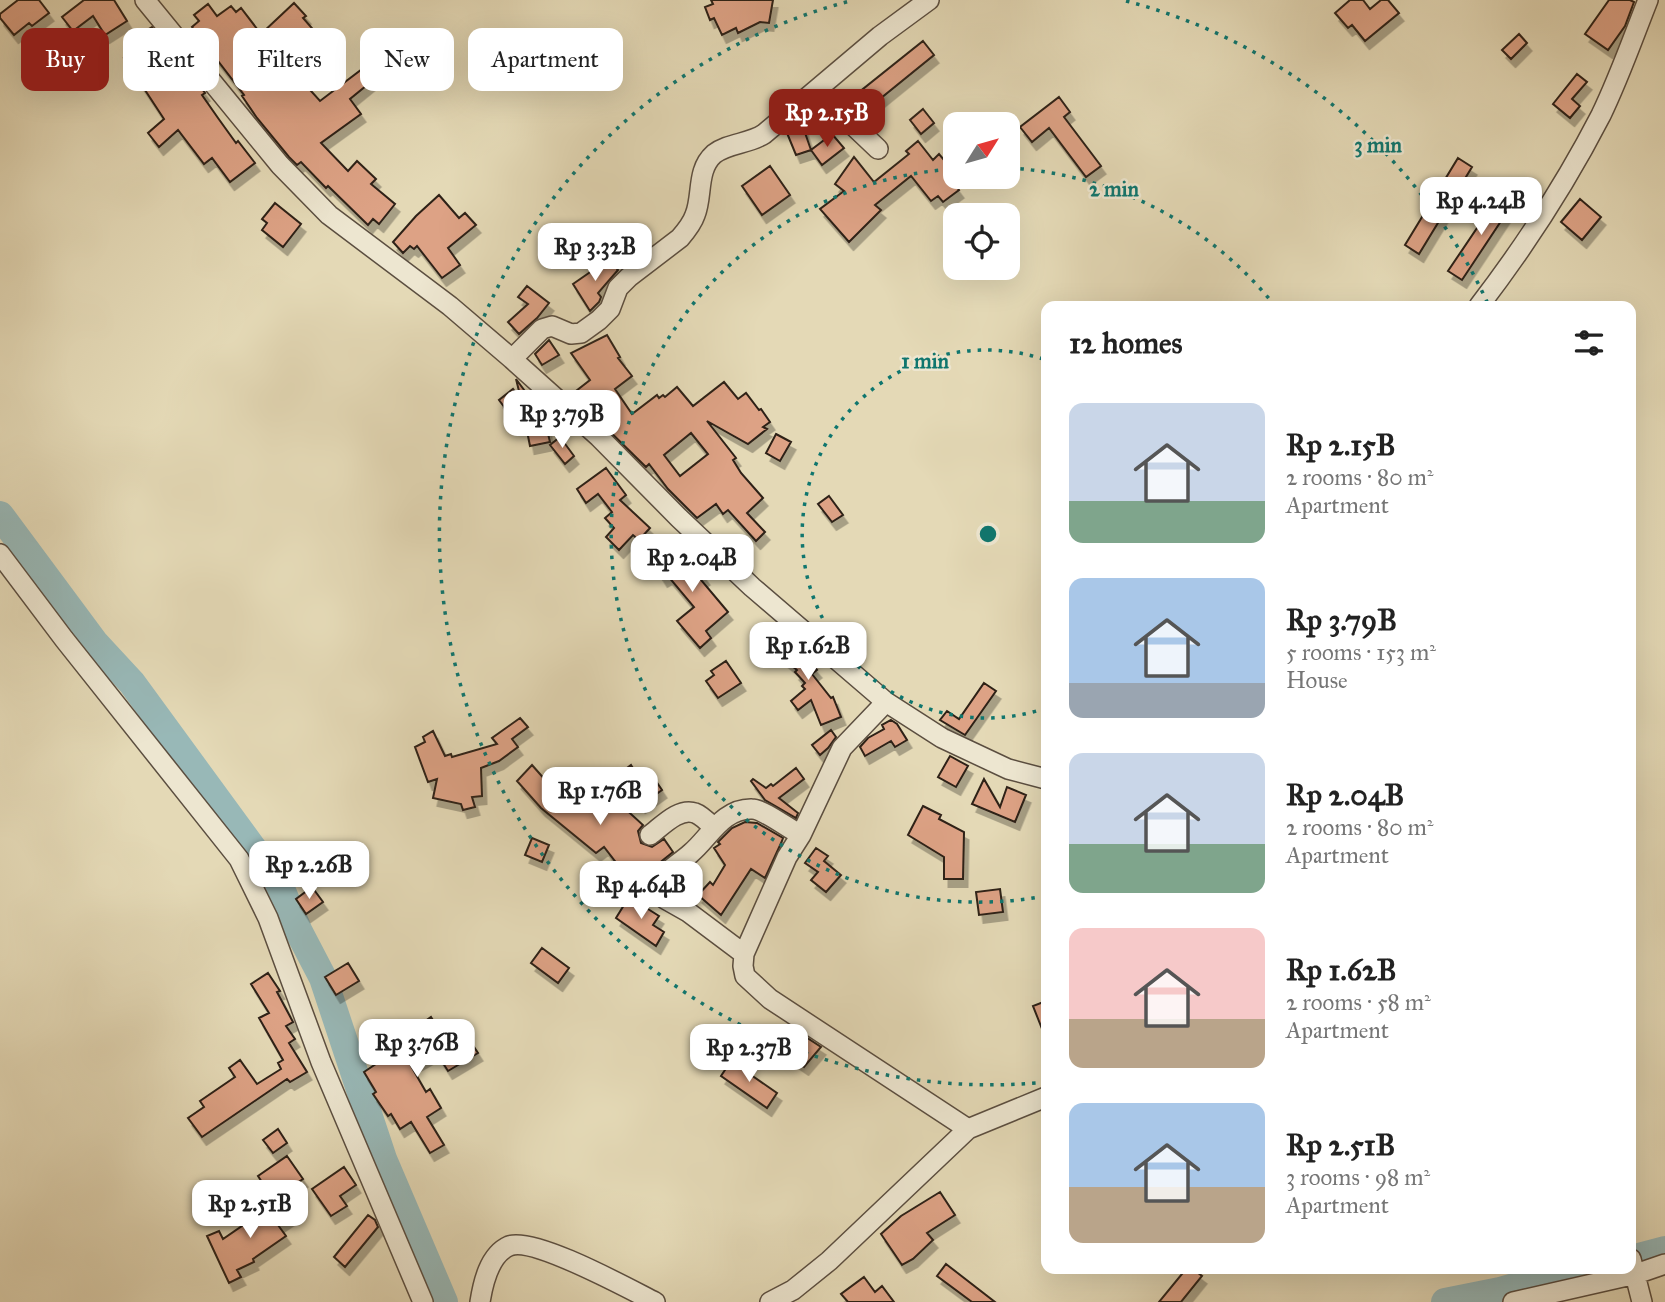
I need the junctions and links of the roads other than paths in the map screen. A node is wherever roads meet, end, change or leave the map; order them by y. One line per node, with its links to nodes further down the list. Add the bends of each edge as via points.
1 (145, 0): 7 (street, via 280,165 329,215)
2 (929, 0): 4 (street)
3 (1648, 0): 6 (street, via 1602,113 1557,195)
4 (817, 91): 5 (street); 7 (street, via 758,138 711,157 687,230 622,284 604,316 581,333 552,326 542,329)
5 (878, 149)
6 (1483, 301)
7 (512, 359): 9 (street, via 752,587)
8 (0, 554): 21 (street, via 240,859)
9 (886, 702): 10 (street, via 942,738 1008,769); 13 (street, via 842,748)
10 (1041, 778)
11 (713, 827): 12 (street, via 689,812); 13 (street, via 753,808); 14 (street, via 694,851 664,873 657,882 658,891)
12 (650, 835)
13 (801, 835): 14 (street)
14 (744, 954): 16 (street, via 745,976 770,999)
15 (1041, 1099): 16 (street)
16 (968, 1129): 24 (street, via 829,1261)
17 (1665, 1264): 18 (street)
18 (1636, 1268)
19 (1613, 1274): 25 (street)
20 (1635, 1274): 26 (street)
21 (423, 1302)
22 (480, 1302): 23 (street, via 487,1273 497,1258 509,1246 527,1245)
23 (654, 1302)
24 (770, 1302)
25 (1513, 1302)
26 (1642, 1302)

